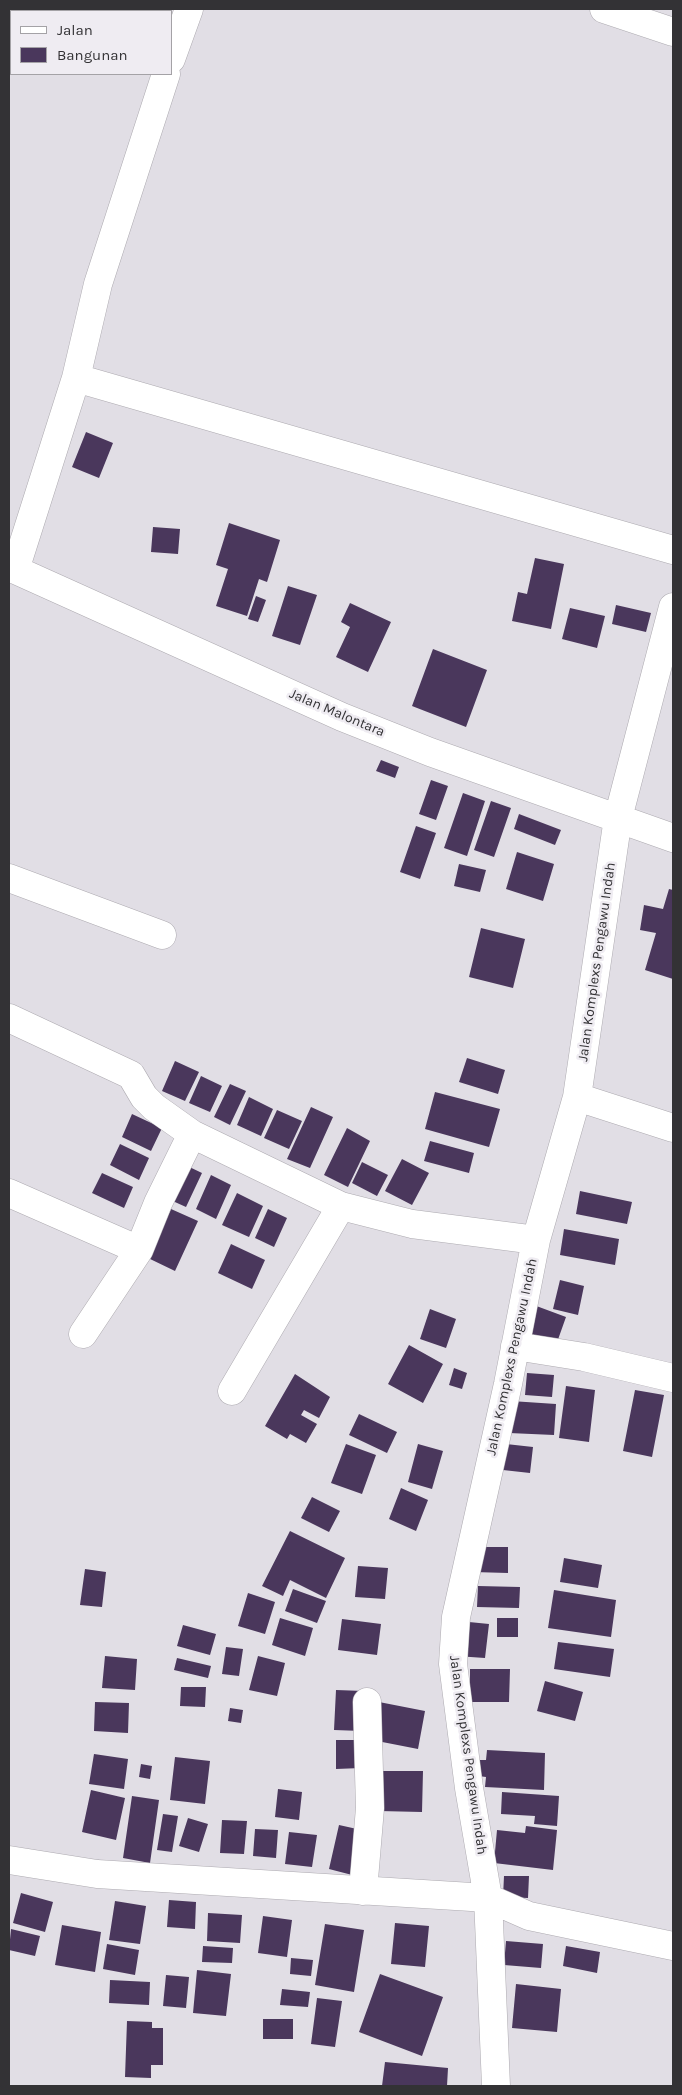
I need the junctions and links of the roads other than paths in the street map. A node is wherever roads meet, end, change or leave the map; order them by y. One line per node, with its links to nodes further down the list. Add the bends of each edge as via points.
1 (189, 9): 4 (street)
2 (604, 9): 3 (street)
3 (673, 32)
4 (172, 56)
5 (166, 75): 6 (street, via 98,284)
6 (76, 378): 7 (street); 8 (street)
7 (673, 550)
8 (12, 568): 10 (street, Jalan Malontara, via 351,720 430,752)
9 (673, 607): 10 (street, Jalan Komplexs Pengawu Indah)
10 (618, 818): 11 (street, Jalan Malontara); 15 (street, Jalan Komplexs Pengawu Indah)
11 (673, 838)
12 (9, 878): 13 (street)
13 (162, 935)
14 (9, 1018): 17 (street, via 131,1075 154,1107)
15 (577, 1097): 16 (street); 20 (street, Jalan Komplexs Pengawu Indah)
16 (673, 1128)
17 (192, 1134): 19 (street); 21 (street, via 158,1202)
18 (9, 1193): 21 (street)
19 (341, 1206): 20 (street, via 412,1224); 25 (street)
20 (536, 1240): 23 (street, Jalan Komplexs Pengawu Indah)
21 (140, 1250): 22 (street)
22 (83, 1334)
23 (515, 1346): 24 (street, via 584,1357); 29 (street, Jalan Komplexs Pengawu Indah, via 456,1617 454,1639 454,1664 469,1788)
24 (673, 1378)
25 (232, 1391)
26 (367, 1702): 28 (street, via 370,1808)
27 (9, 1860): 28 (street, via 97,1874)
28 (363, 1891): 29 (street)
29 (488, 1898): 30 (street, via 529,1916); 31 (street, Jalan Komplexs Pengawu Indah)
30 (673, 1946)
31 (496, 2086)

